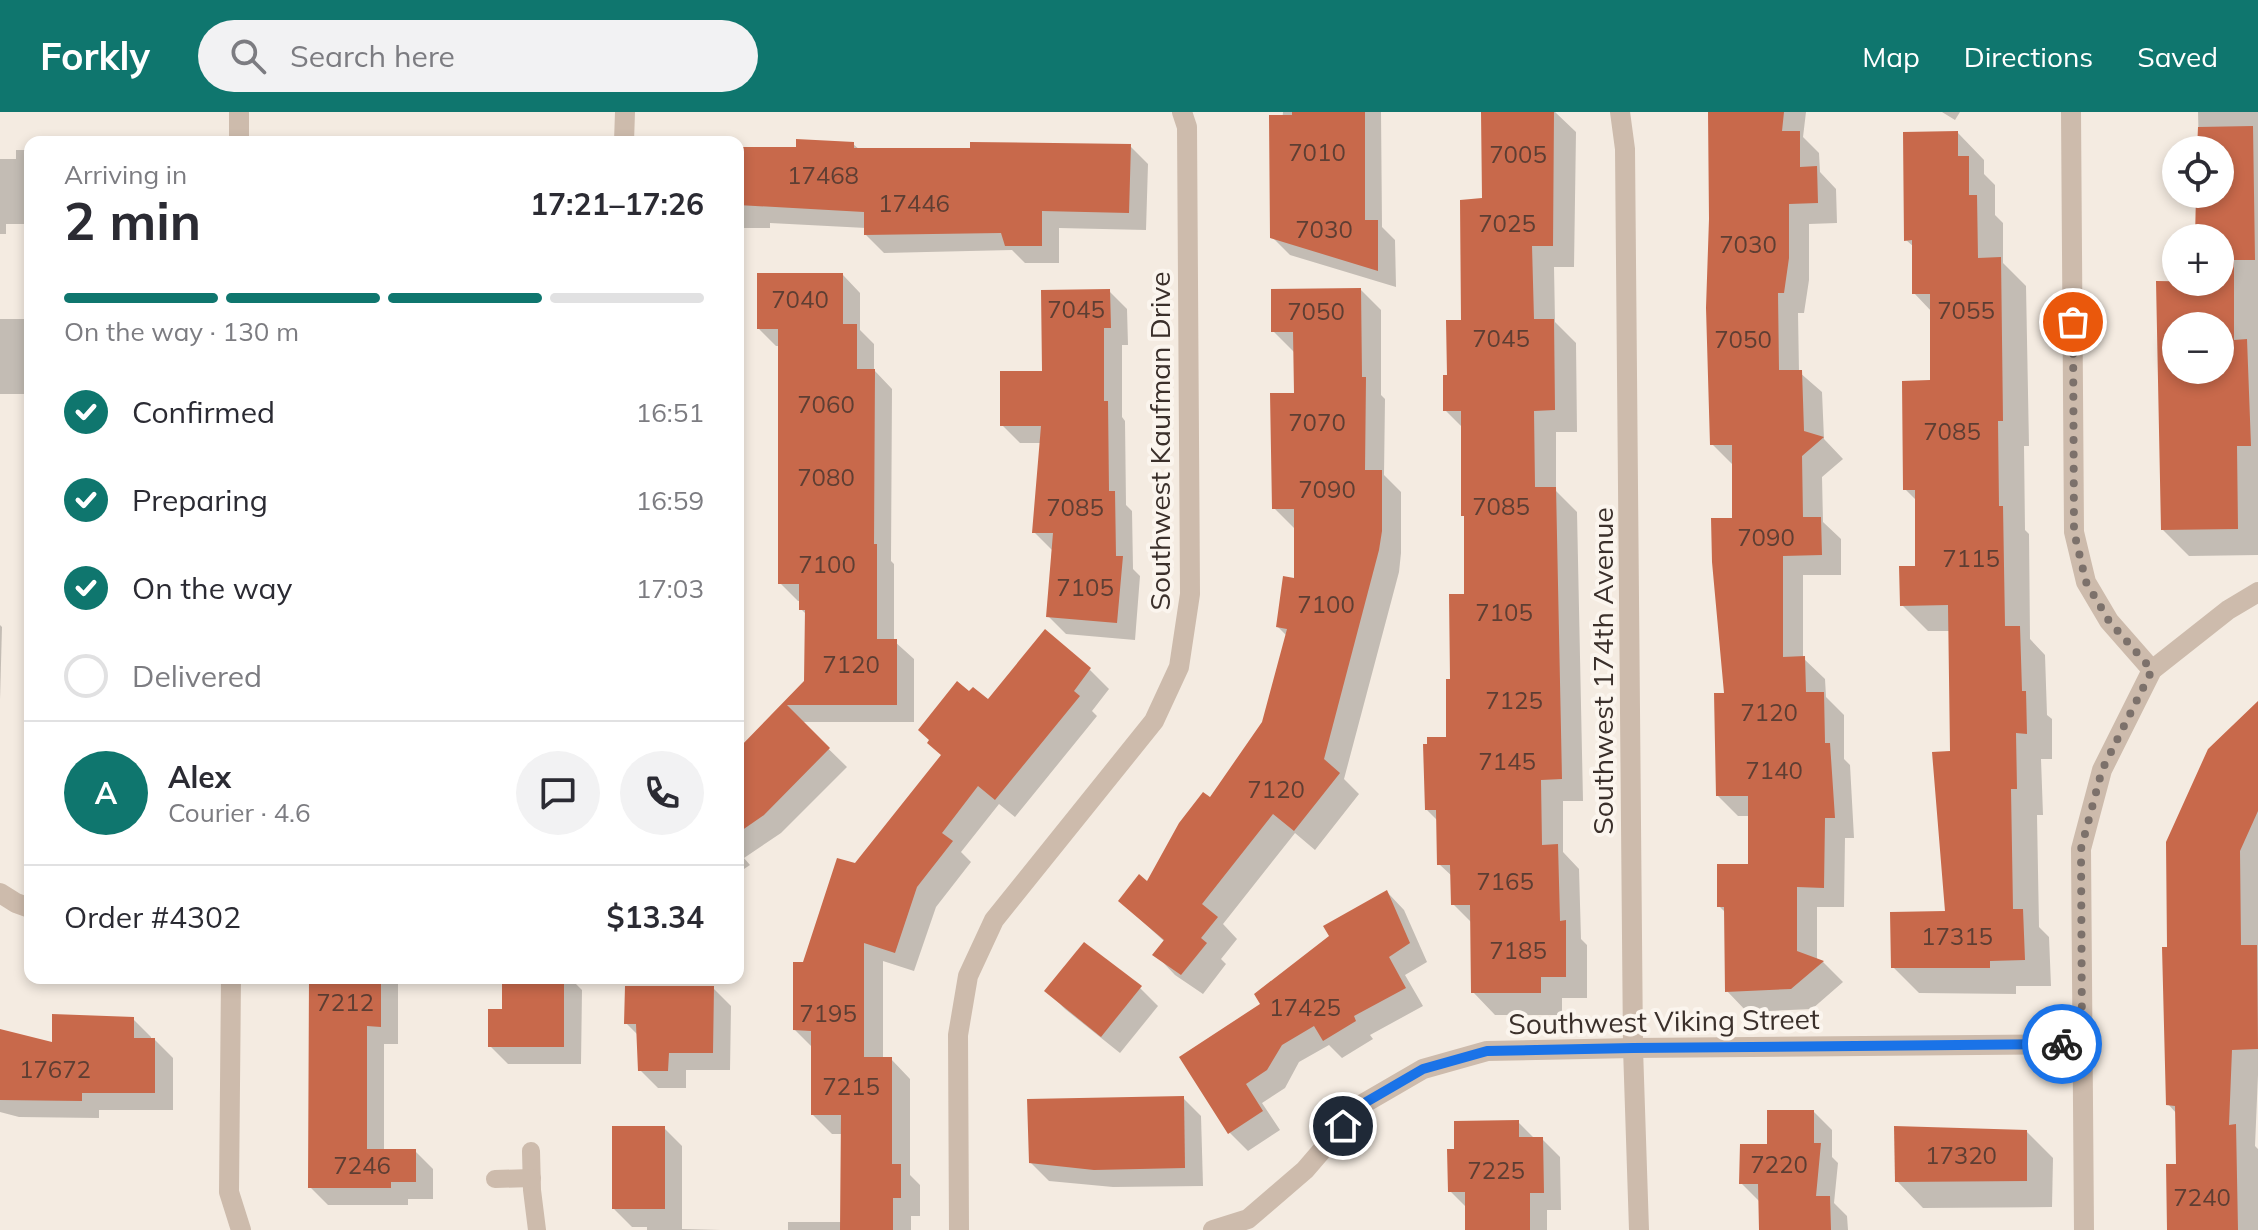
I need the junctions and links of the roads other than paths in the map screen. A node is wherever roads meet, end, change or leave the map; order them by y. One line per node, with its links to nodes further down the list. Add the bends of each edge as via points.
1 (239, 112): 6 (street)
2 (625, 112): 7 (street)
3 (1182, 112): 20 (street, Southwest Kaufman Drive, via 1187,127 1190,594 1179,667 1154,721 994,920 968,976 958,1035)
4 (1620, 112): 14 (street, Southwest 174th Avenue, via 1625,149)
5 (2071, 112): 9 (street, via 2074,532 2086,582 2109,621)
6 (239, 136)
7 (624, 136)
8 (2258, 592): 9 (street)
9 (2152, 670): 13 (street, via 2102,770 2081,849)
10 (0, 893): 11 (street)
11 (24, 906)
12 (231, 984): 18 (street, via 229,1192)
13 (2082, 1044): 14 (street, Southwest Viking Street); 23 (street)
14 (1633, 1048): 21 (street, Southwest Viking Street, via 1487,1051 1423,1069 1361,1105 1305,1170 1248,1219); 22 (street, Southwest 174th Avenue)
15 (531, 1151): 16 (lane)
16 (532, 1178): 17 (lane); 19 (lane)
17 (495, 1179)
18 (241, 1230)
19 (537, 1230)
20 (959, 1230)
21 (1213, 1230)
22 (1639, 1230)
23 (2084, 1230)

